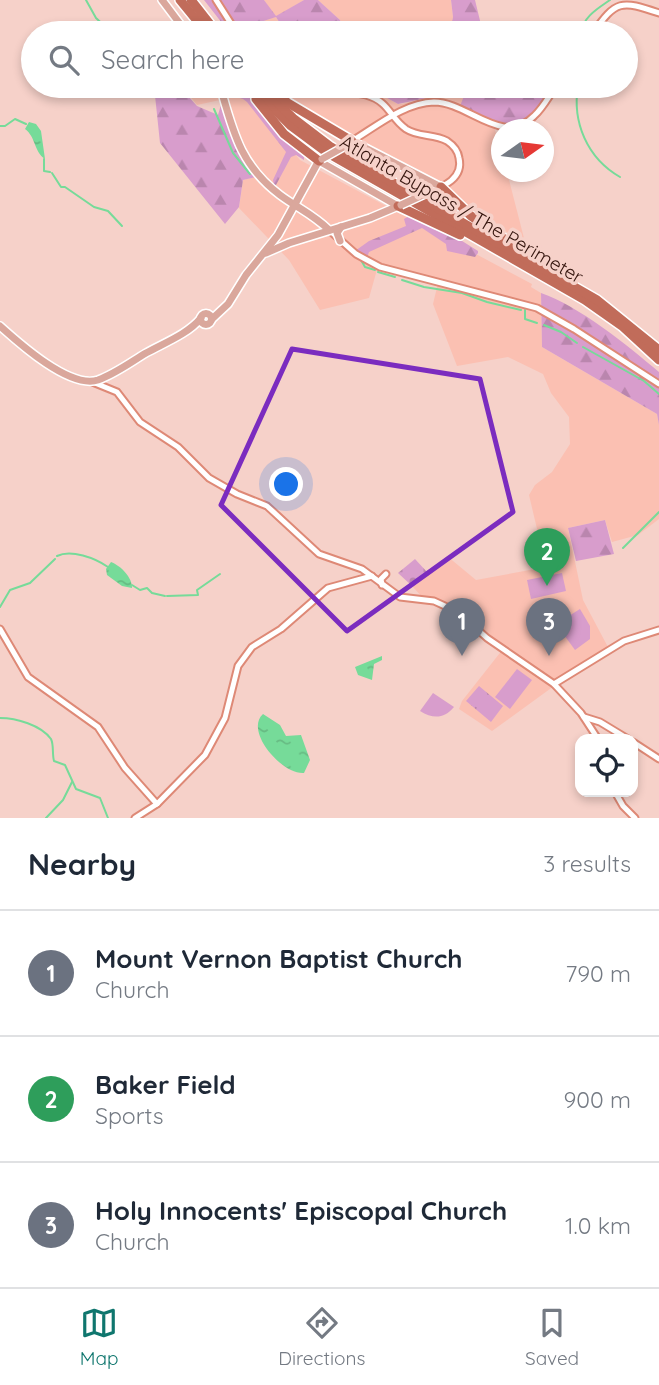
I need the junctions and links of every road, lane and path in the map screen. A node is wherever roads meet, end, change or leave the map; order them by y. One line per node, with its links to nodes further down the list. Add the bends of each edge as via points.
1 (162, 0): 7 (main road)
2 (180, 0): 8 (highway)
3 (191, 0): 9 (highway)
4 (216, 0): 10 (street)
5 (632, 1): 6 (street); 11 (street, via 613,7)
6 (659, 13)
7 (178, 21)
8 (197, 21)
9 (208, 21)
10 (229, 21)
11 (602, 21)
12 (223, 98): 28 (main road, via 243,155 264,181)
13 (257, 98): 25 (highway, via 276,126)
14 (262, 98): 36 (highway, Atlanta Bypass / The Perimeter, via 326,152)
15 (272, 98): 36 (highway, Atlanta Bypass / The Perimeter, via 331,147)
16 (283, 98): 24 (highway)
17 (371, 98): 19 (street)
18 (547, 98): 20 (street, via 533,118 514,128 497,127 445,103)
19 (387, 105): 20 (street); 21 (street); 22 (street)
20 (404, 109): 21 (street); 23 (street, via 399,119)
21 (394, 116): 22 (street); 23 (street)
22 (386, 121): 24 (street)
23 (414, 133): 26 (street, via 449,143)
24 (350, 143): 25 (main road, bridge); 27 (main road)
25 (318, 161): 28 (main road); 29 (main road)
26 (460, 161): 27 (street, via 452,177); 27 (street, via 457,175)
27 (439, 183): 29 (main road, bridge); 36 (highway, via 449,197)
28 (295, 205): 31 (main road); 32 (main road)
29 (400, 205): 30 (main road); 36 (highway)
30 (342, 226): 31 (main road); 33 (main road, via 337,233)
31 (329, 230): 33 (street); 34 (main road)
32 (278, 235): 34 (main road, via 281,242); 35 (main road)
33 (340, 241): 41 (street, via 380,267 541,308)
34 (289, 243): 35 (main road)
35 (260, 258): 40 (main road, via 232,300 209,324 202,321)
36 (536, 267): 38 (highway, Atlanta Bypass / The Perimeter, via 606,306); 39 (highway, Atlanta Bypass / The Perimeter, via 603,312)
37 (0, 326): 40 (main road, via 59,370 75,378)
38 (659, 350)
39 (659, 360)
40 (104, 380): 42 (street, via 143,425 178,447 209,478 267,506 322,555)
41 (659, 384)
42 (364, 570): 44 (street); 45 (street)
43 (386, 573): 46 (street)
44 (372, 576): 45 (street); 46 (street)
45 (362, 578): 58 (street, via 328,588 247,652 237,670 227,713 205,755)
46 (383, 586): 49 (street, via 400,597 451,607)
47 (0, 629): 58 (street, via 28,677 99,727 125,768)
48 (659, 630): 49 (street, via 624,641)
49 (554, 684): 50 (street)
50 (583, 717): 51 (street); 52 (street)
51 (601, 723): 52 (street); 54 (street)
52 (591, 728): 53 (street)
53 (595, 734)
54 (620, 734)
55 (638, 745): 56 (street)
56 (659, 759)
57 (618, 797): 60 (street)
58 (157, 804): 59 (street)
59 (135, 818)
60 (635, 818)

